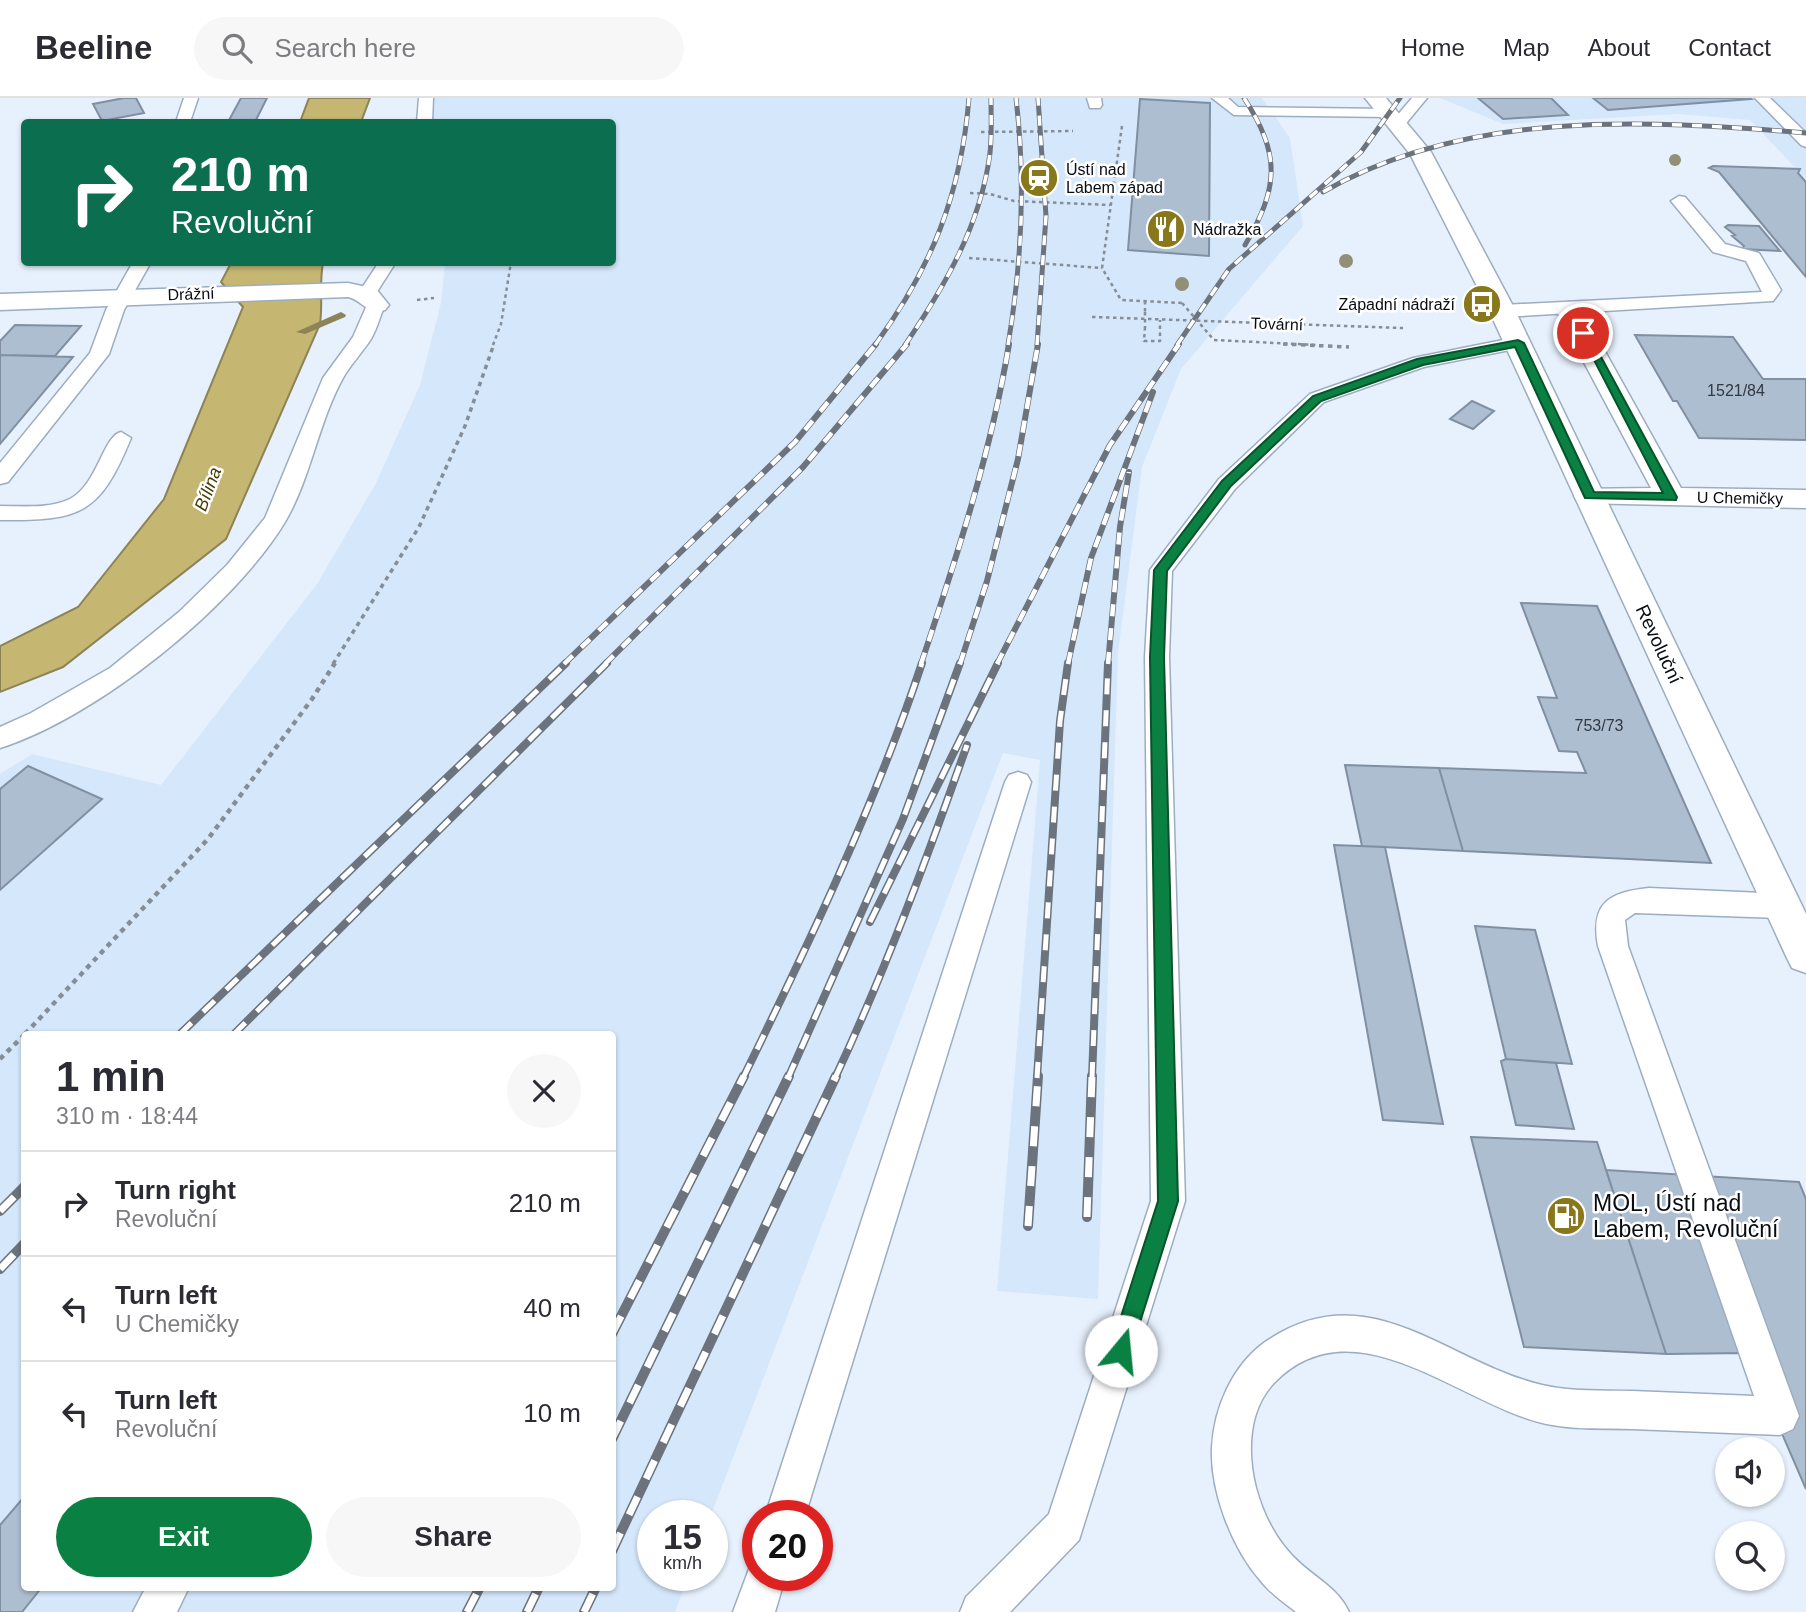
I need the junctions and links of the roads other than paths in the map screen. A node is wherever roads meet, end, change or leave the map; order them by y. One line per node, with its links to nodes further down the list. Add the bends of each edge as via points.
1 (191, 98): 7 (lane)
2 (426, 98): 8 (lane)
3 (1219, 98): 6 (lane, via 1234,111)
4 (1420, 98): 6 (lane)
5 (1762, 98): 9 (lane)
6 (1387, 112): 17 (street, via 1433,175)
7 (184, 119)
8 (425, 119)
9 (1806, 142)
10 (1679, 201): 16 (lane, via 1719,248 1753,257 1772,290 1767,297)
11 (140, 266): 13 (lane)
12 (386, 266): 14 (lane)
13 (123, 296): 14 (street, Drážní, via 337,290); 15 (street, Drážní); 19 (lane, via 99,354)
14 (372, 299): 24 (lane, via 362,338 333,378 275,520 235,570 187,618 119,674)
15 (0, 302)
16 (1569, 310): 17 (lane); 21 (street)
17 (1511, 329): 20 (street, Revoluční); 33 (lane, via 1317,398 1227,484 1161,570 1157,657 1168,1201 1065,1526)
18 (121, 438): 23 (lane, via 97,488 75,503 50,514)
19 (0, 477)
20 (1589, 496): 21 (street, U Chemičky); 26 (street, Revoluční)
21 (1671, 497): 22 (street, U Chemičky)
22 (1806, 499)
23 (0, 513)
24 (0, 738)
25 (1018, 782): 28 (lane)
26 (1794, 907): 27 (street, Revoluční); 34 (lane, via 1649,900 1629,902 1612,914 1609,925 1780,1416 1540,1404 1413,1346 1376,1335 1333,1333 1295,1344 1260,1367 1238,1406 1230,1453 1245,1516 1274,1566)
27 (1806, 956)
28 (790, 1500)
29 (166, 1591): 31 (lane)
30 (761, 1591): 32 (lane)
31 (153, 1612)
32 (754, 1612)
33 (981, 1612)
34 (1328, 1612)

